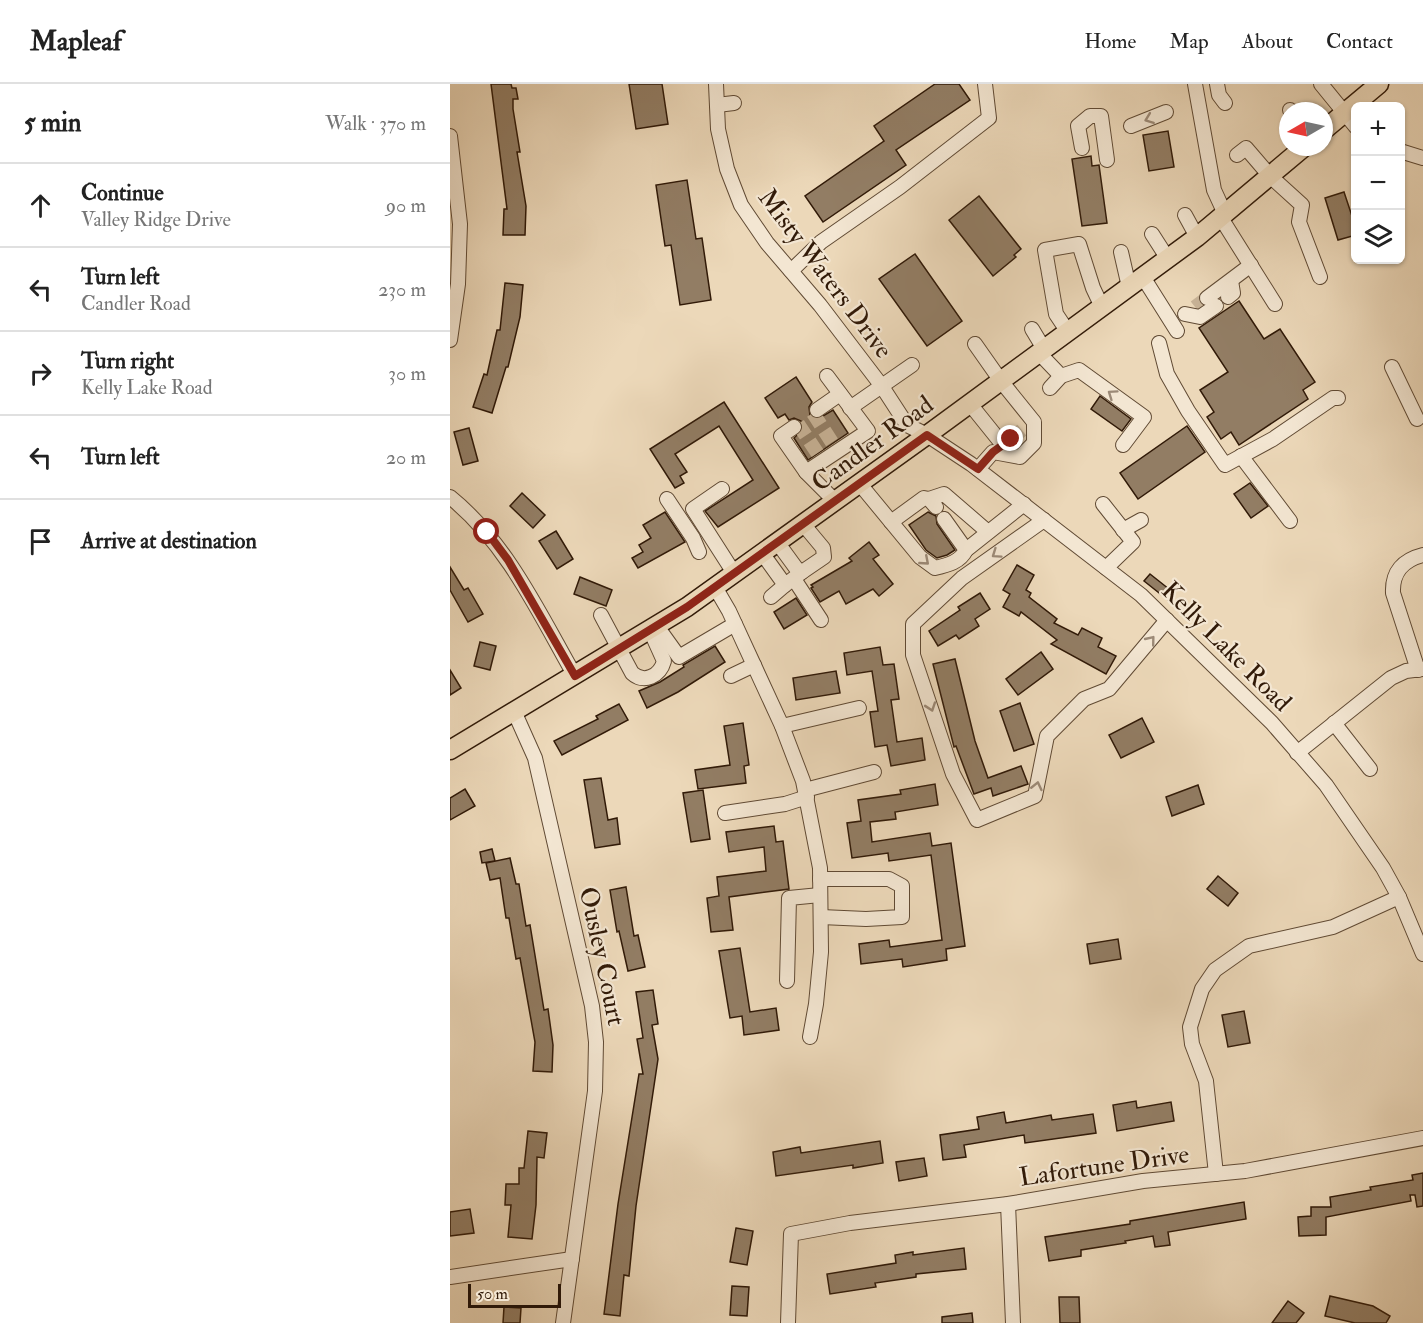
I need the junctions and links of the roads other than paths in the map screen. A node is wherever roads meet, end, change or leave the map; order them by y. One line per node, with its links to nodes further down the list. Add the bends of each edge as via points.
1 (716, 84): 9 (street, Misty Waters Drive)
2 (985, 84): 29 (street, via 989,118 821,242)
3 (1195, 84): 23 (street, via 1214,190)
4 (1217, 84): 8 (street)
5 (1320, 84): 11 (street)
6 (1379, 84): 11 (main road)
7 (734, 103): 9 (street)
8 (1225, 103)
9 (717, 105): 29 (street, Misty Waters Drive, via 727,170 741,205)
10 (1166, 112): 12 (street, one-way to 12)
11 (1349, 120): 13 (main road)
12 (1131, 126)
13 (1333, 126)
14 (450, 136): 38 (street, via 460,224 458,284)
15 (1082, 148): 20 (street, via 1078,126 1090,116 1101,116)
16 (1405, 152): 19 (street)
17 (1237, 155): 21 (street, via 1246,148)
18 (1293, 156): 21 (main road, Candler Road)
19 (1423, 158)
20 (1107, 160)
21 (1270, 176): 23 (main road, Candler Road); 30 (street, via 1302,205 1299,222)
22 (1185, 216): 25 (street)
23 (1223, 216): 25 (main road, Candler Road); 28 (street)
24 (1152, 234): 27 (street)
25 (1197, 237): 27 (main road, Candler Road)
26 (1121, 252): 32 (street)
27 (1168, 259): 32 (main road, Candler Road)
28 (1251, 265): 31 (street); 34 (street)
29 (791, 271): 47 (street, Misty Waters Drive)
30 (1320, 277)
31 (1230, 281): 32 (street, via 1200,317 1190,310 1175,327); 33 (street, via 1233,293)
32 (1136, 282): 35 (main road, Candler Road)
33 (1228, 297)
34 (1275, 304)
35 (1102, 307): 37 (main road, Candler Road); 37 (street, via 1079,244 1045,250 1056,314)
36 (1032, 329): 41 (street)
37 (1068, 332): 41 (main road, Candler Road)
38 (450, 340)
39 (1159, 343): 59 (street, via 1167,374 1225,465)
40 (975, 344): 46 (street)
41 (1042, 351): 45 (street); 46 (main road, Candler Road)
42 (912, 365): 47 (street)
43 (1392, 367): 54 (street)
44 (827, 376): 49 (street)
45 (1061, 376): 48 (street); 58 (street, one-way to 45, via 1144,417 1078,370)
46 (1000, 381): 51 (main road, Candler Road); 57 (street)
47 (881, 385): 52 (street); 56 (street, Misty Waters Drive, via 907,425)
48 (1050, 388)
49 (840, 394): 52 (street); 53 (street)
50 (1338, 398): 59 (street)
51 (970, 404): 56 (main road, Candler Road); 57 (street)
52 (850, 408): 61 (street, via 868,431 820,457)
53 (818, 410)
54 (1417, 419)
55 (794, 427): 61 (street, via 782,436)
56 (927, 435): 60 (street, Kelly Lake Road); 62 (main road, Candler Road)
57 (1013, 438): 60 (street)
58 (1123, 445)
59 (1241, 456): 72 (street)
60 (978, 469): 67 (street, Kelly Lake Road)
61 (806, 472): 66 (street)
62 (859, 483): 66 (main road, Candler Road); 73 (street)
63 (722, 489): 77 (street, via 693,509)
64 (450, 497): 95 (street, via 487,532 508,560)
65 (666, 499): 77 (street, via 693,538 695,554)
66 (835, 501): 74 (main road, Candler Road)
67 (1024, 504): 70 (street, Kelly Lake Road); 76 (street)
68 (1103, 504): 75 (street)
69 (944, 519): 79 (street)
70 (1044, 520): 82 (street, Kelly Lake Road); 89 (street, one-way to 89, via 962,578 913,624 913,655 953,774 977,820 1035,796 1047,736 1084,699 1109,689)
71 (1141, 520): 75 (street)
72 (1290, 521)
73 (891, 522): 76 (street, via 924,498 933,503 944,494); 79 (street, one-way to 79, via 920,557 935,568 952,564)
74 (803, 524): 78 (main road, Candler Road); 84 (street, via 823,548 824,557)
75 (1124, 530): 82 (street, via 1133,542)
76 (988, 532): 79 (street)
77 (714, 541): 83 (street)
78 (777, 542): 80 (main road, Candler Road); 84 (street, via 796,568)
79 (966, 550)
80 (762, 553): 83 (main road, Candler Road); 84 (street)
81 (1423, 555): 94 (street, via 1398,568 1393,583)
82 (1106, 568): 89 (street, Kelly Lake Road)
83 (734, 573): 85 (main road, Candler Road)
84 (794, 579): 86 (street); 88 (street)
85 (715, 587): 90 (street); 91 (main road, Candler Road)
86 (771, 597)
87 (601, 615): 92 (street)
88 (820, 620)
89 (1167, 620): 102 (street, Kelly Lake Road, via 1272,723)
90 (735, 624): 91 (street, via 679,657); 93 (street)
91 (653, 628): 92 (main road, Candler Road); 92 (street, via 664,661 662,669 652,676 638,678 632,673)
92 (620, 648): 95 (main road, Candler Road)
93 (754, 665): 96 (street); 100 (street)
94 (1421, 670): 99 (street, via 1391,678)
95 (575, 676): 98 (main road, Candler Road)
96 (731, 676)
97 (859, 708): 100 (street)
98 (514, 711): 101 (main road, Candler Road); 117 (street, Ousley Court, via 535,758 592,1006 596,1042 595,1090)
99 (1334, 723): 102 (street); 103 (street)
100 (782, 726): 105 (street)
101 (450, 750)
102 (1297, 753): 109 (street, Kelly Lake Road, via 1326,785)
103 (1370, 769)
104 (874, 771): 105 (street)
105 (806, 794): 106 (street, via 785,804); 107 (street)
106 (725, 813)
107 (820, 879): 108 (street); 110 (street, via 889,879 902,886 902,918)
108 (820, 895): 110 (street); 112 (street, via 789,898)
109 (1399, 897): 111 (street, Kelly Lake Road); 115 (street, via 1333,927 1249,946 1215,970 1202,989 1190,1027 1206,1081)
110 (821, 917): 113 (street, via 821,952)
111 (1423, 954)
112 (787, 981)
113 (810, 1036)
114 (1423, 1137): 115 (street, Lafortune Drive)
115 (1216, 1174): 116 (street, Lafortune Drive, via 1143,1181)
116 (1008, 1204): 120 (street, Lafortune Drive, via 791,1234); 121 (street)
117 (572, 1259): 118 (street); 119 (street, Ousley Court)
118 (450, 1277)
119 (563, 1323)
120 (788, 1323)
121 (1013, 1323)

